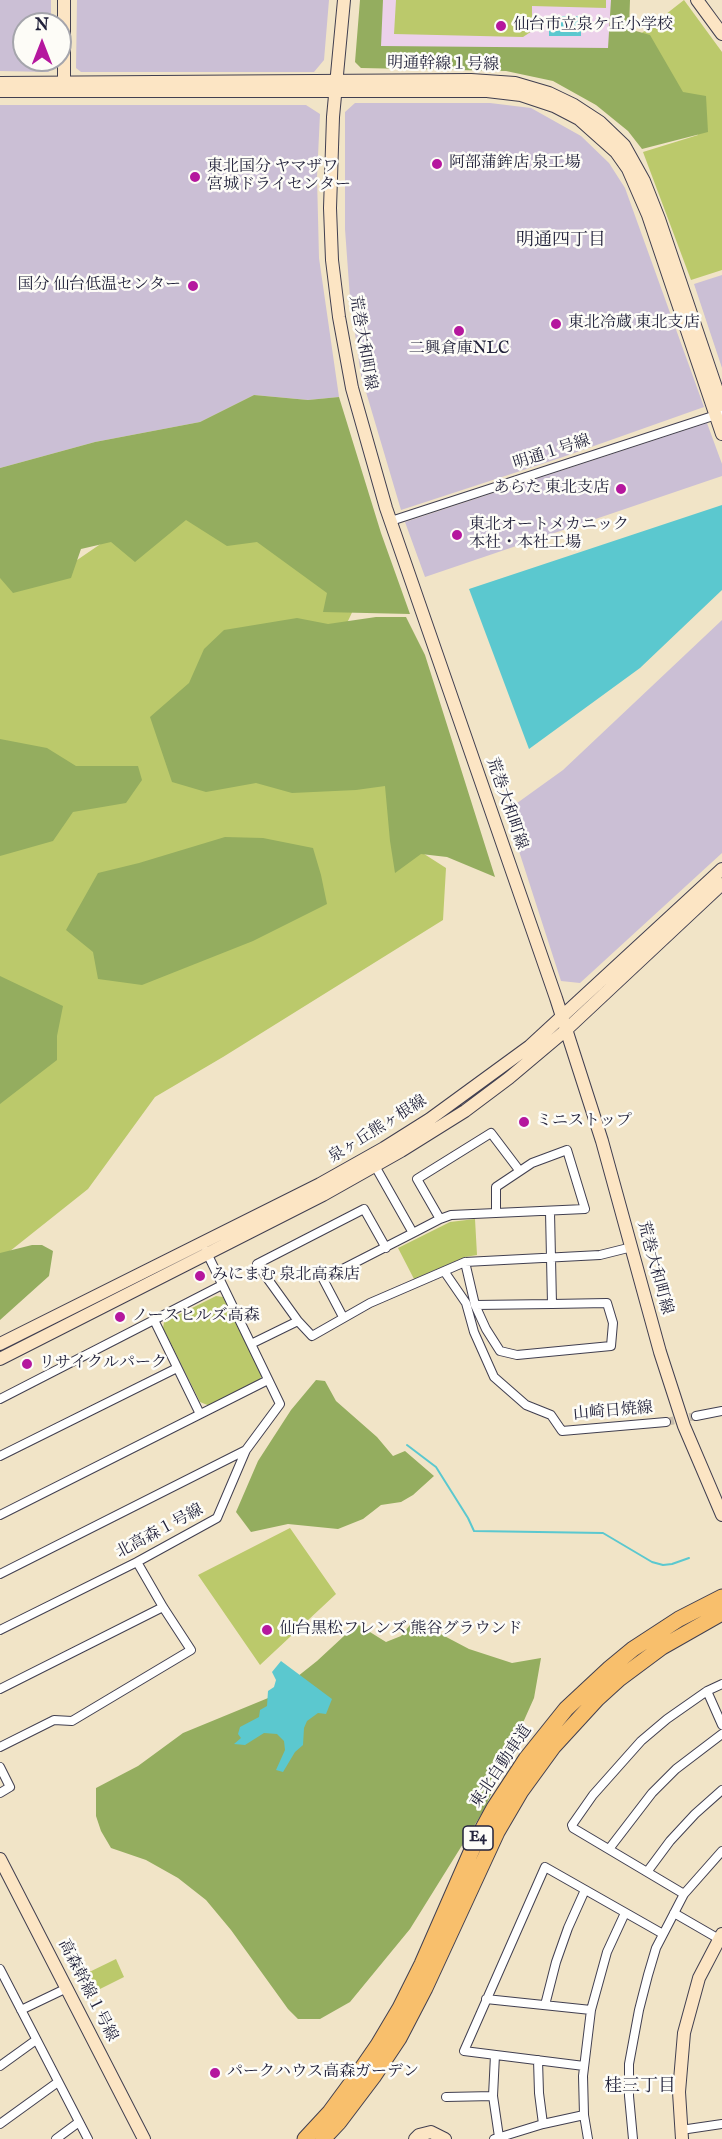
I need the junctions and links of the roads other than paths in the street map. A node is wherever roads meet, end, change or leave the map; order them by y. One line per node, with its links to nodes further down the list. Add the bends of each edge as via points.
1 (64, 0): 7 (street)
2 (344, 0): 6 (street, 荒巻大和町線)
3 (698, 0): 4 (street)
4 (722, 34)
5 (0, 83): 7 (street)
6 (337, 86): 7 (street); 9 (street, via 521,95 579,119 616,152 628,169); 11 (street, 荒巻大和町線, via 330,208 339,317 352,388)
7 (64, 87): 8 (street)
8 (0, 91)
9 (720, 411): 10 (street); 11 (street, 明通１号線)
10 (722, 434)
11 (391, 521): 14 (street, 荒巻大和町線)
12 (722, 869): 14 (street, 泉ヶ丘熊ヶ根線)
13 (722, 884): 15 (street, 泉ヶ丘熊ヶ根線)
14 (562, 1017): 15 (street, 荒巻大和町線); 24 (street, 泉ヶ丘熊ヶ根線, via 530,1046 430,1119)
15 (566, 1030): 16 (street, 泉ヶ丘熊ヶ根線, via 488,1095); 22 (street, 荒巻大和町線)
16 (375, 1166): 21 (street); 24 (street, 泉ヶ丘熊ヶ根線, via 323,1195)
17 (519, 1170): 18 (street, via 567,1150 585,1209); 19 (street, via 496,1187); 20 (street, via 490,1134 417,1179)
18 (550, 1212): 19 (street); 25 (street)
19 (496, 1213): 20 (street)
20 (440, 1219): 21 (street)
21 (413, 1233): 23 (street)
22 (632, 1246): 25 (street, via 600,1255); 47 (street, 荒巻大和町線, via 681,1415)
23 (386, 1248): 31 (street, via 323,1279); 33 (street, via 364,1209 257,1264)
24 (204, 1249): 28 (street, 北高森１号線); 34 (street, 泉ヶ丘熊ヶ根線); 36 (street, 泉ヶ丘熊ヶ根線)
25 (551, 1258): 26 (street); 29 (street)
26 (465, 1262): 27 (street); 30 (street)
27 (444, 1271): 31 (street); 43 (street, 山崎日焼線, via 466,1303 494,1377 526,1405 551,1415 562,1431)
28 (222, 1285): 32 (street); 35 (street, 北高森１号線)
29 (552, 1304): 30 (street); 30 (street, via 606,1303 613,1323 611,1346 517,1355 500,1351)
30 (475, 1305)
31 (343, 1317): 33 (street, via 312,1336)
32 (154, 1320): 37 (street); 39 (street)
33 (298, 1321): 35 (street)
34 (0, 1344)
35 (251, 1344): 38 (street, 北高森１号線)
36 (0, 1359)
37 (177, 1368): 41 (street); 45 (street)
38 (268, 1380): 41 (street); 44 (street, 北高森１号線, via 280,1404)
39 (0, 1399)
40 (722, 1411): 42 (street)
41 (200, 1414): 46 (street)
42 (696, 1416)
43 (666, 1422)
44 (246, 1450): 48 (street, 北高森１号線, via 217,1518); 49 (street)
45 (0, 1456)
46 (0, 1515)
47 (722, 1515)
48 (137, 1562): 51 (street); 53 (street, 北高森１号線)
49 (0, 1574)
50 (722, 1597): 97 (highway, 東北自動車道 / E4, via 633,1649 566,1709 531,1752 480,1834 400,2008 358,2074)
51 (163, 1608): 55 (street); 59 (street, via 191,1650 72,1721 54,1720)
52 (722, 1613): 98 (highway, 東北自動車道 / E4, via 662,1647 619,1679 553,1747 497,1832 399,2038 367,2086)
53 (0, 1630)
54 (722, 1683): 56 (street)
55 (0, 1689)
56 (707, 1691): 57 (street); 63 (street, via 641,1741 572,1825)
57 (722, 1725)
58 (722, 1734): 63 (street, via 676,1769)
59 (0, 1747)
60 (0, 1767): 62 (street, via 10,1787)
61 (722, 1790): 66 (street, via 670,1841)
62 (0, 1793)
63 (609, 1849): 66 (street)
64 (722, 1851): 68 (street)
65 (0, 1859): 74 (street, 高森幹線１号線)
66 (647, 1872): 68 (street)
67 (585, 1890): 69 (street); 75 (street, via 545,1867); 76 (street, via 560,1951)
68 (684, 1894): 70 (street)
69 (625, 1913): 71 (street); 78 (street, via 607,1952)
70 (674, 1913): 71 (street); 72 (street)
71 (663, 1934): 102 (street, via 633,2036 628,2096)
72 (720, 1937): 92 (street, via 699,1978 684,2033 679,2092)
73 (0, 1969): 77 (street)
74 (67, 1988): 77 (street); 96 (street, 高森幹線１号線)
75 (486, 2000): 76 (street); 80 (street, via 464,2051)
76 (545, 2005): 78 (street)
77 (21, 2010): 79 (street)
78 (591, 2010): 83 (street)
79 (36, 2040): 82 (street); 84 (street)
80 (495, 2055): 81 (street); 85 (street)
81 (538, 2060): 83 (street); 90 (street)
82 (0, 2066)
83 (584, 2066): 87 (street)
84 (58, 2082): 88 (street); 89 (street)
85 (494, 2096): 86 (street); 93 (street)
86 (446, 2097)
87 (584, 2115): 90 (street); 101 (street)
88 (79, 2122): 94 (street); 95 (street)
89 (0, 2124)
90 (543, 2124): 93 (street)
91 (722, 2124): 92 (street)
92 (681, 2134)
93 (497, 2138)
94 (56, 2139)
95 (88, 2139)
96 (144, 2139)
97 (305, 2139)
98 (323, 2139)
99 (415, 2139): 100 (street, via 431,2132)
100 (444, 2139)
101 (588, 2139)
102 (633, 2139)

